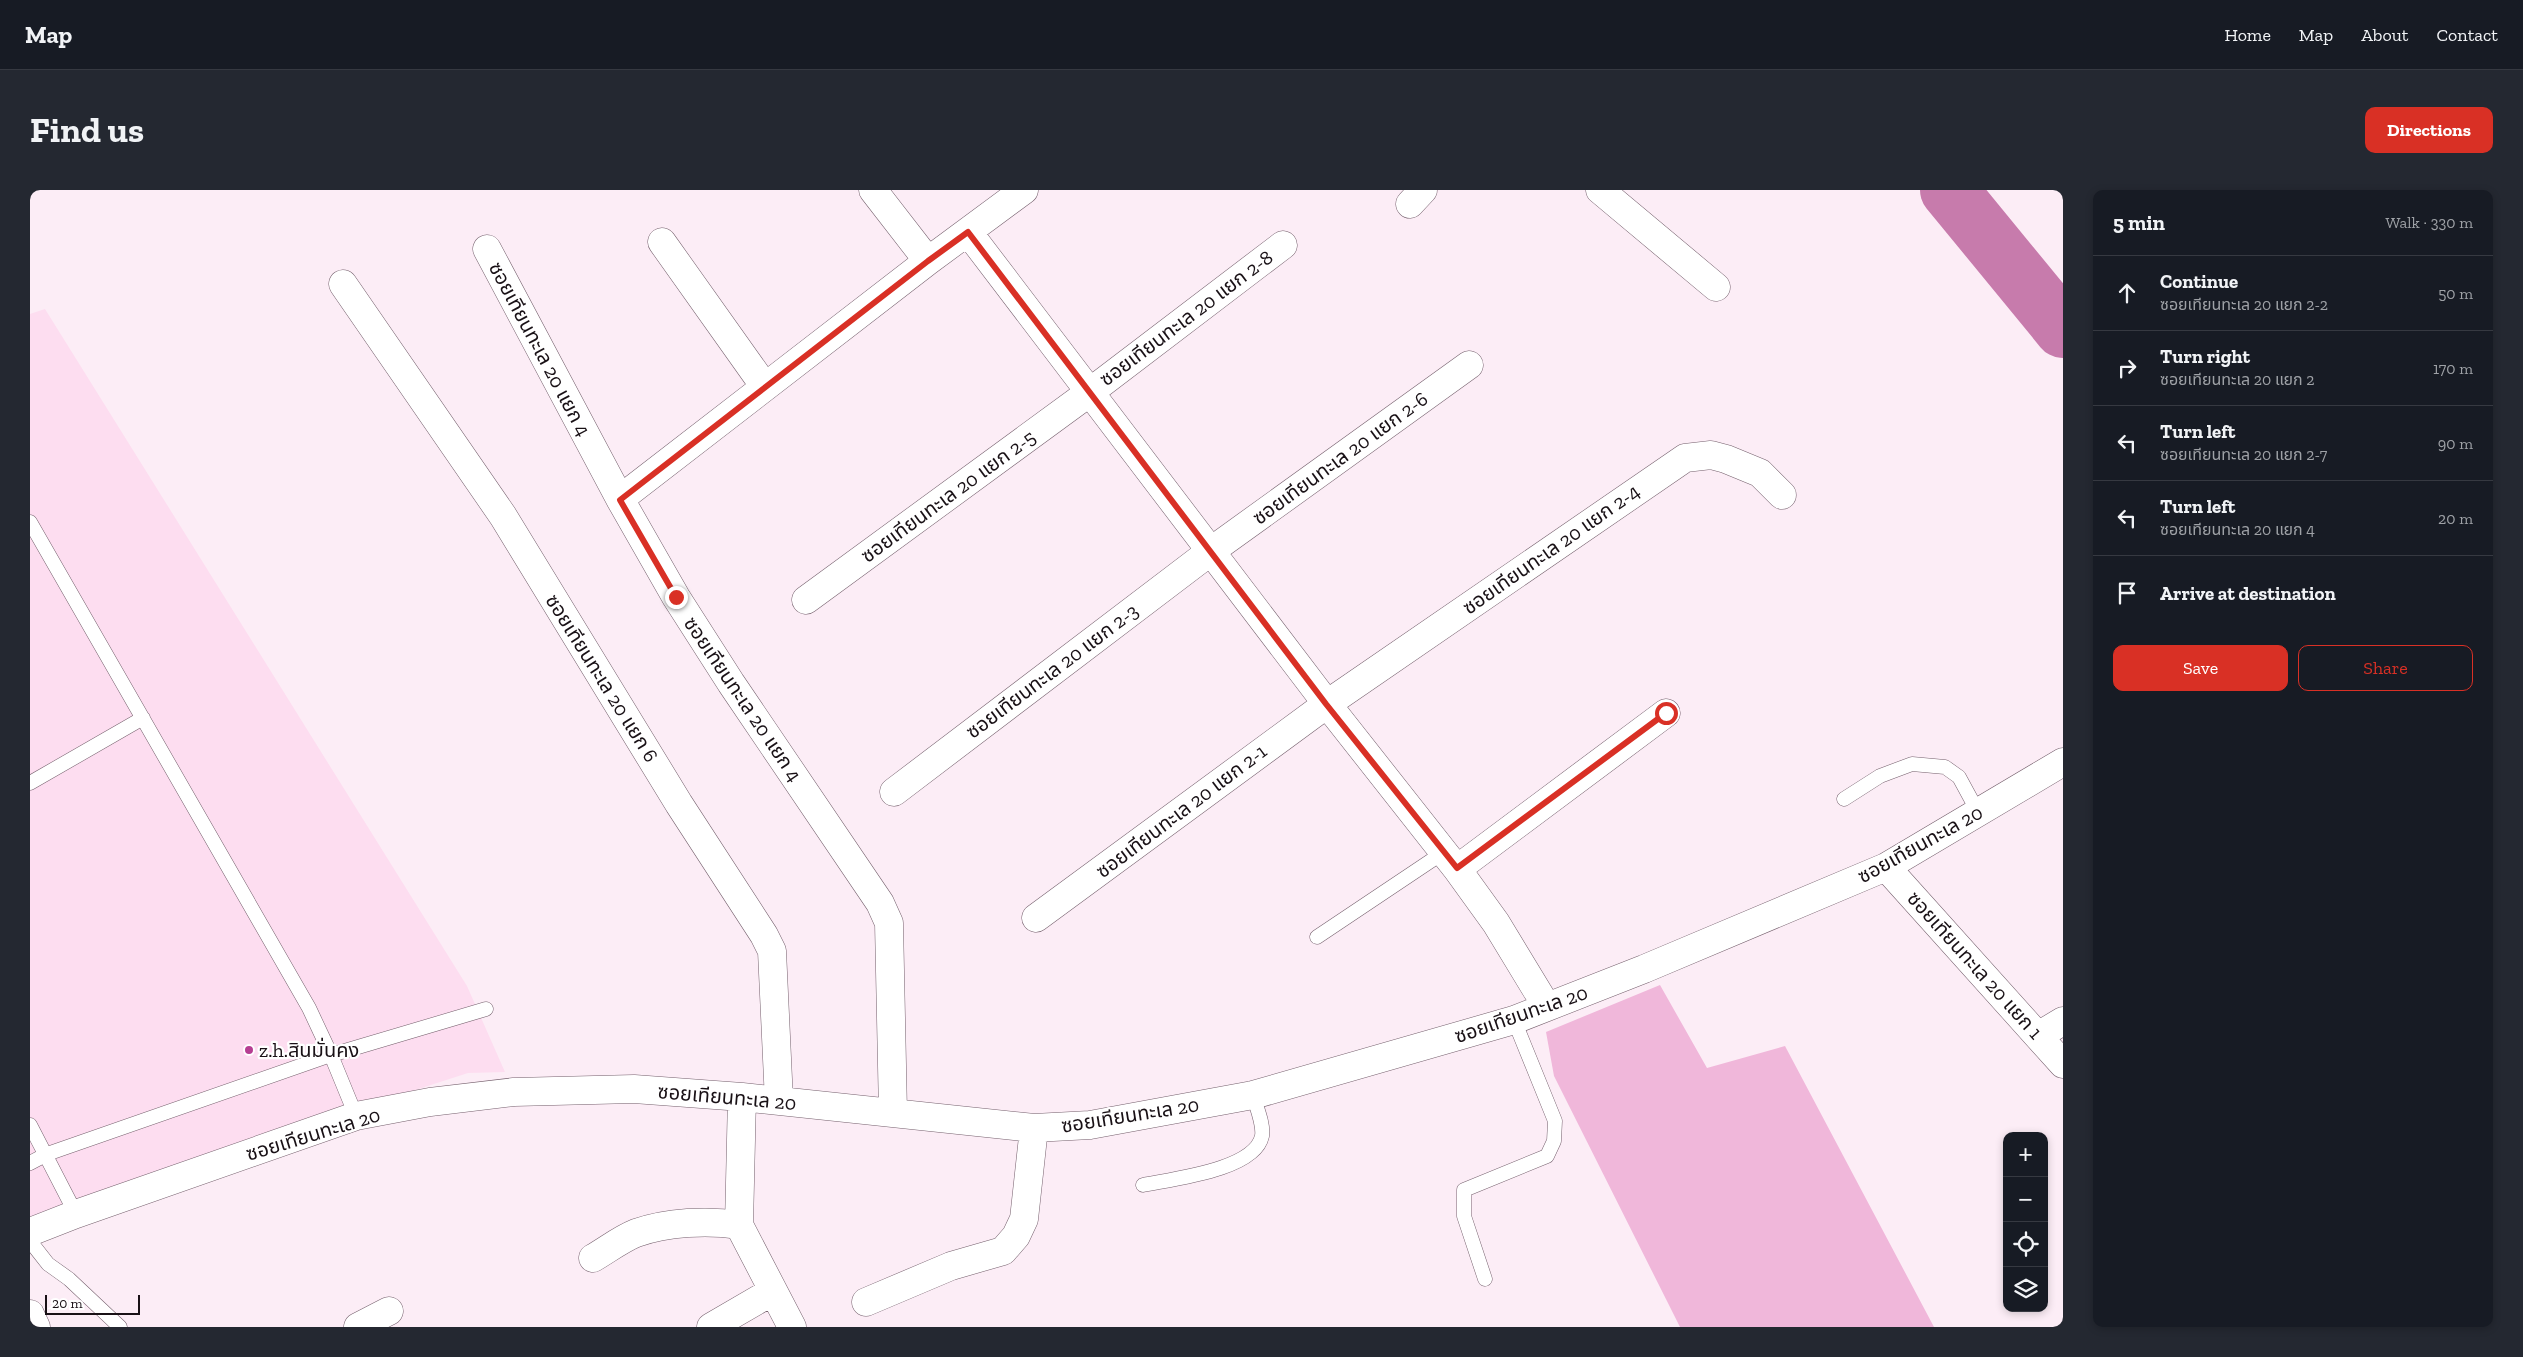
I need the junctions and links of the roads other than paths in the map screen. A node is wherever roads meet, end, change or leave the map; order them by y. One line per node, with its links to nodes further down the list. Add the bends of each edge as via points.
1 (873, 190): 8 (street)
2 (1024, 190): 4 (street)
3 (1600, 190): 10 (street)
4 (968, 232): 8 (street); 13 (street)
5 (662, 242): 12 (street)
6 (1283, 245): 13 (street, ซอยเทียนทะเล 20 แยก 2-8)
7 (487, 249): 15 (street, ซอยเทียนทะเล 20 แยก 4)
8 (928, 261): 12 (street)
9 (343, 284): 40 (street, ซอยเทียนทะเล 20 แยก 6, via 503,516 679,804 764,935 772,951)
10 (1716, 287)
11 (1470, 365): 17 (street, ซอยเทียนทะเล 20 แยก 2-6)
12 (765, 387): 15 (street)
13 (1090, 392): 17 (street); 18 (street, ซอยเทียนทะเล 20 แยก 2-5)
14 (1782, 496): 19 (street, ซอยเทียนทะเล 20 แยก 2-4, via 1760,473 1726,459 1711,455 1685,458)
15 (620, 500): 41 (street, ซอยเทียนทะเล 20 แยก 4, via 676,597 880,903 889,923)
16 (30, 522): 21 (lane)
17 (1211, 551): 19 (street); 24 (street, ซอยเทียนทะเล 20 แยก 2-3)
18 (806, 600)
19 (1326, 704): 27 (street); 29 (street, ซอยเทียนทะเล 20 แยก 2-1)
20 (1666, 713): 27 (street)
21 (142, 718): 23 (lane); 36 (lane, via 309,1008)
22 (2063, 762): 26 (street, ซอยเทียนทะเล 20)
23 (30, 783)
24 (894, 792)
25 (1844, 799): 26 (lane, via 1880,776 1912,764 1945,767 1959,777)
26 (1978, 812): 28 (street, ซอยเทียนทะเล 20)
27 (1451, 860): 30 (lane); 31 (street, via 1496,923)
28 (1886, 867): 31 (street, ซอยเทียนทะเล 20, via 1644,969); 35 (street, ซอยเทียนทะเล 20 แยก 1)
29 (1036, 918)
30 (1317, 937)
31 (1547, 1006): 33 (street, ซอยเทียนทะเล 20)
32 (486, 1010): 36 (lane)
33 (1514, 1020): 38 (street, ซอยเทียนทะเล 20); 53 (lane, via 1555,1121 1554,1142 1547,1156 1464,1190 1464,1216)
34 (2063, 1021): 35 (street)
35 (2038, 1036): 37 (street, ซอยเทียนทะเล 20 แยก 1)
36 (331, 1055): 42 (lane); 45 (lane)
37 (2063, 1064)
38 (1253, 1095): 44 (street, ซอยเทียนทะเล 20, via 1090,1125); 47 (lane, via 1262,1134 1259,1144 1250,1154 1232,1165)
39 (742, 1097): 40 (street, ซอยเทียนทะเล 20); 42 (street, ซอยเทียนทะเล 20, via 634,1089 514,1092 430,1102); 49 (street)
40 (779, 1100): 41 (street, ซอยเทียนทะเล 20)
41 (893, 1113): 44 (street, ซอยเทียนทะเล 20)
42 (356, 1116): 48 (street, ซอยเทียนทะเล 20)
43 (30, 1125): 45 (lane)
44 (1034, 1128): 55 (street, via 1024,1219 1003,1252 951,1266)
45 (47, 1154): 46 (lane); 48 (lane)
46 (30, 1163)
47 (1143, 1185)
48 (76, 1214): 50 (street, ซอยเทียนทะเล 20)
49 (739, 1225): 52 (street, via 693,1222 636,1233); 54 (street)
50 (30, 1232)
51 (30, 1241): 59 (lane, via 48,1264 69,1279)
52 (593, 1258)
53 (1485, 1279)
54 (773, 1291): 61 (street); 62 (street)
55 (866, 1302)
56 (389, 1310): 60 (street)
57 (30, 1314): 58 (street)
58 (36, 1327)
59 (120, 1327)
60 (358, 1327)
61 (711, 1327)
62 (792, 1327)

